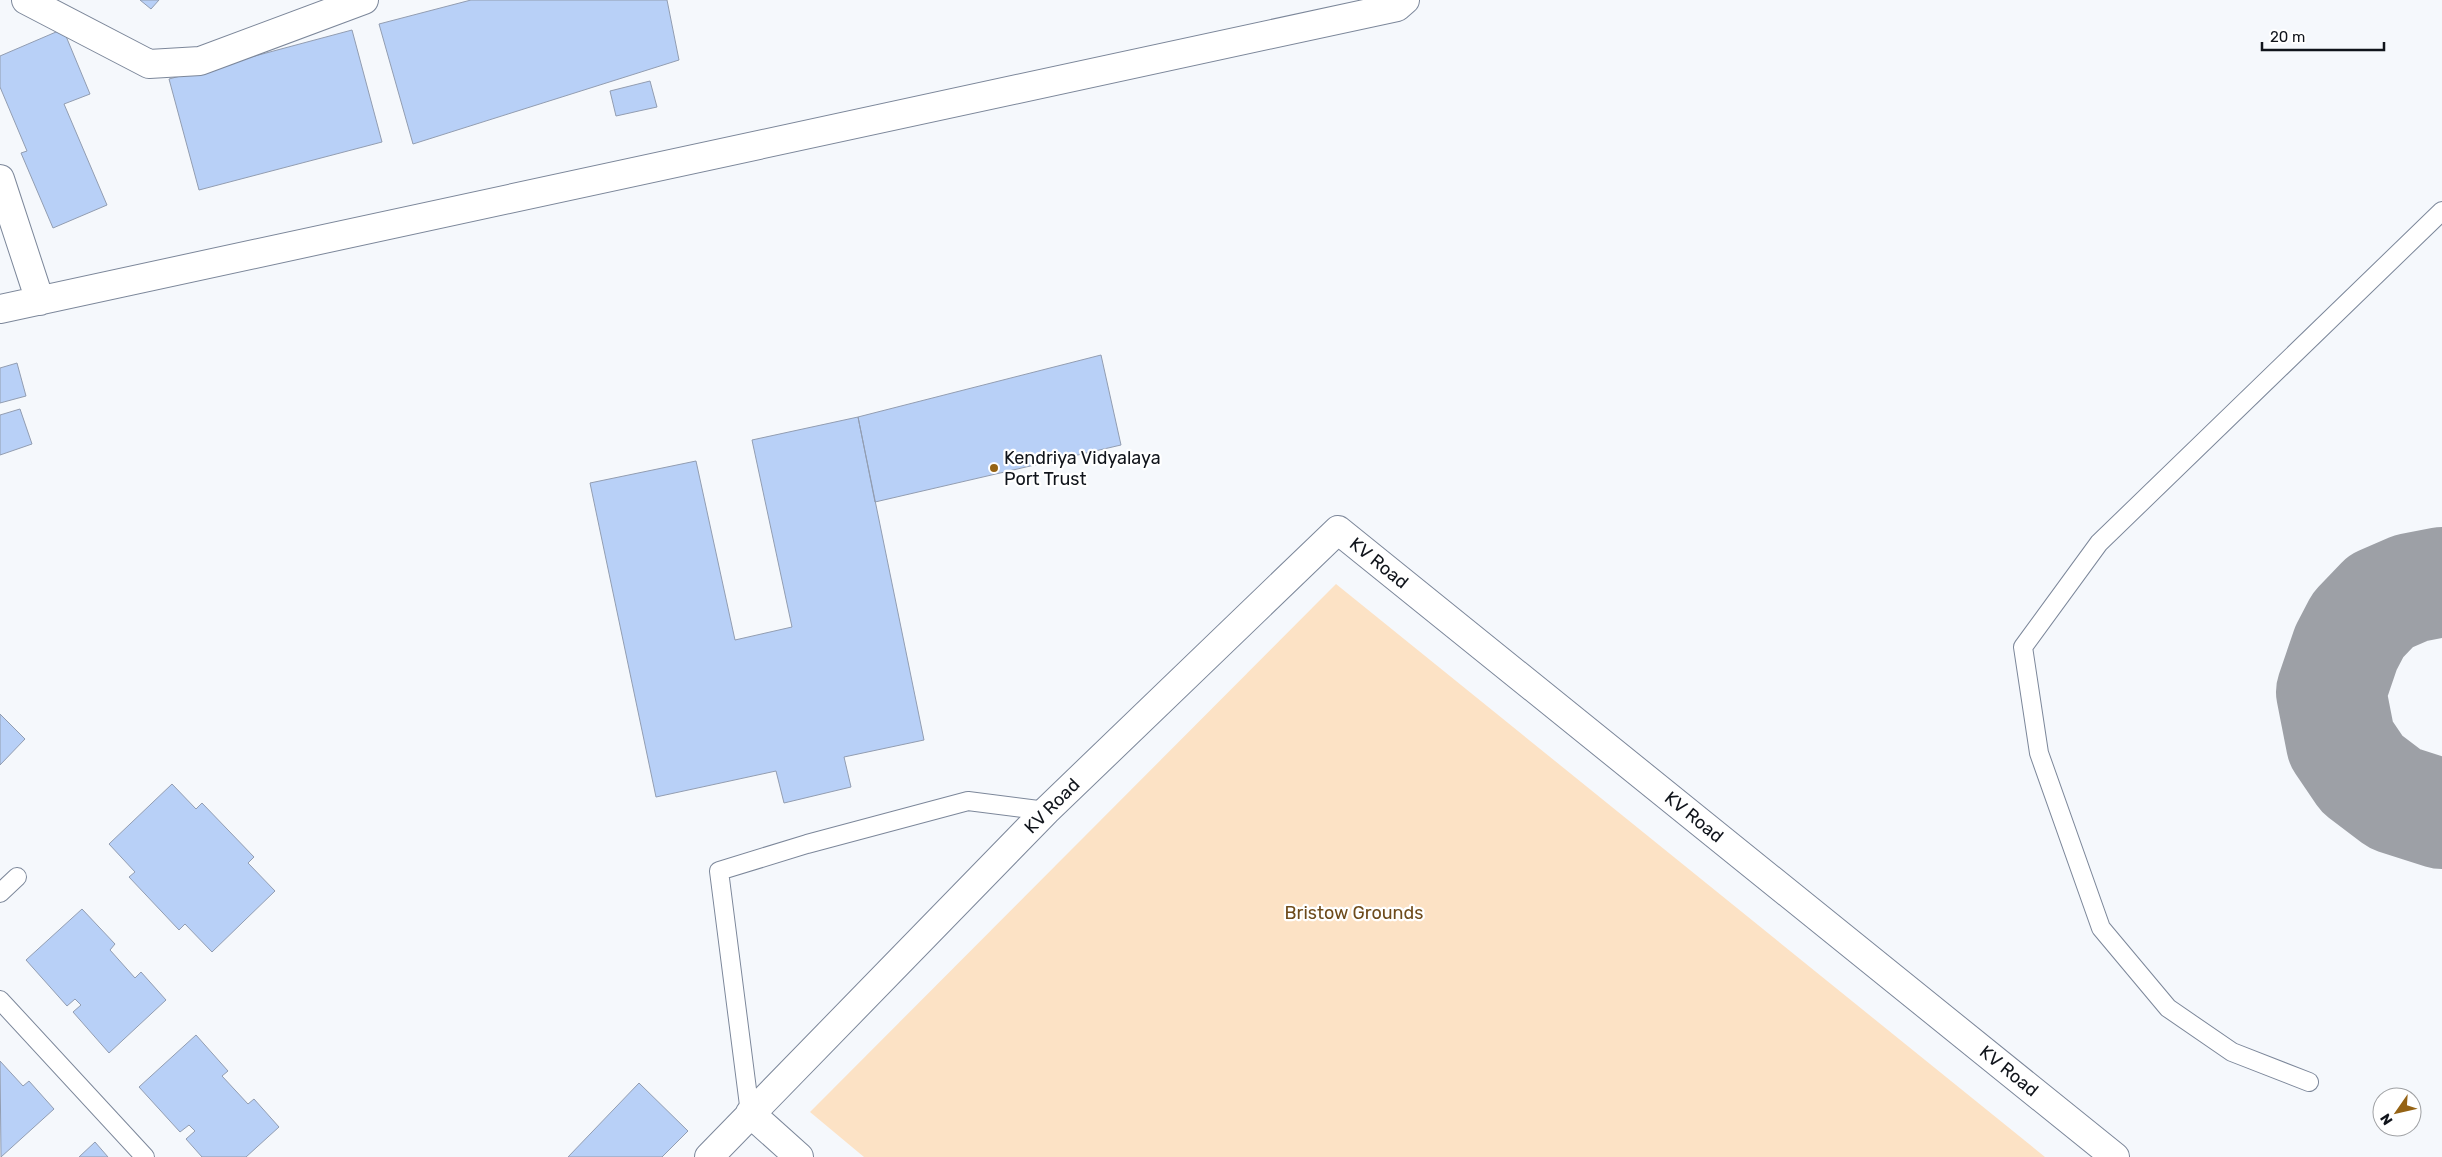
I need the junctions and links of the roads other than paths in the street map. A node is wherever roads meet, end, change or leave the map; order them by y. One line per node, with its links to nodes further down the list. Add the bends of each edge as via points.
1 (26, 0): 2 (street, via 149,64 200,61)
2 (364, 0)
3 (1405, 0): 6 (street, via 1397,7)
4 (0, 179): 6 (street)
5 (2442, 211): 12 (lane, via 2099,543 2023,647 2039,753 2101,928 2168,1008 2232,1052)
6 (40, 301): 7 (street)
7 (0, 308)
8 (1046, 810): 13 (street, KV Road); 13 (lane, via 968,801 719,871); 17 (street, KV Road, via 1338,530)
9 (17, 877): 10 (lane)
10 (0, 893)
11 (0, 1000): 14 (lane)
12 (2308, 1082)
13 (750, 1113): 15 (street, KV Road); 16 (street)
14 (145, 1157)
15 (709, 1157)
16 (799, 1157)
17 (2115, 1157)

